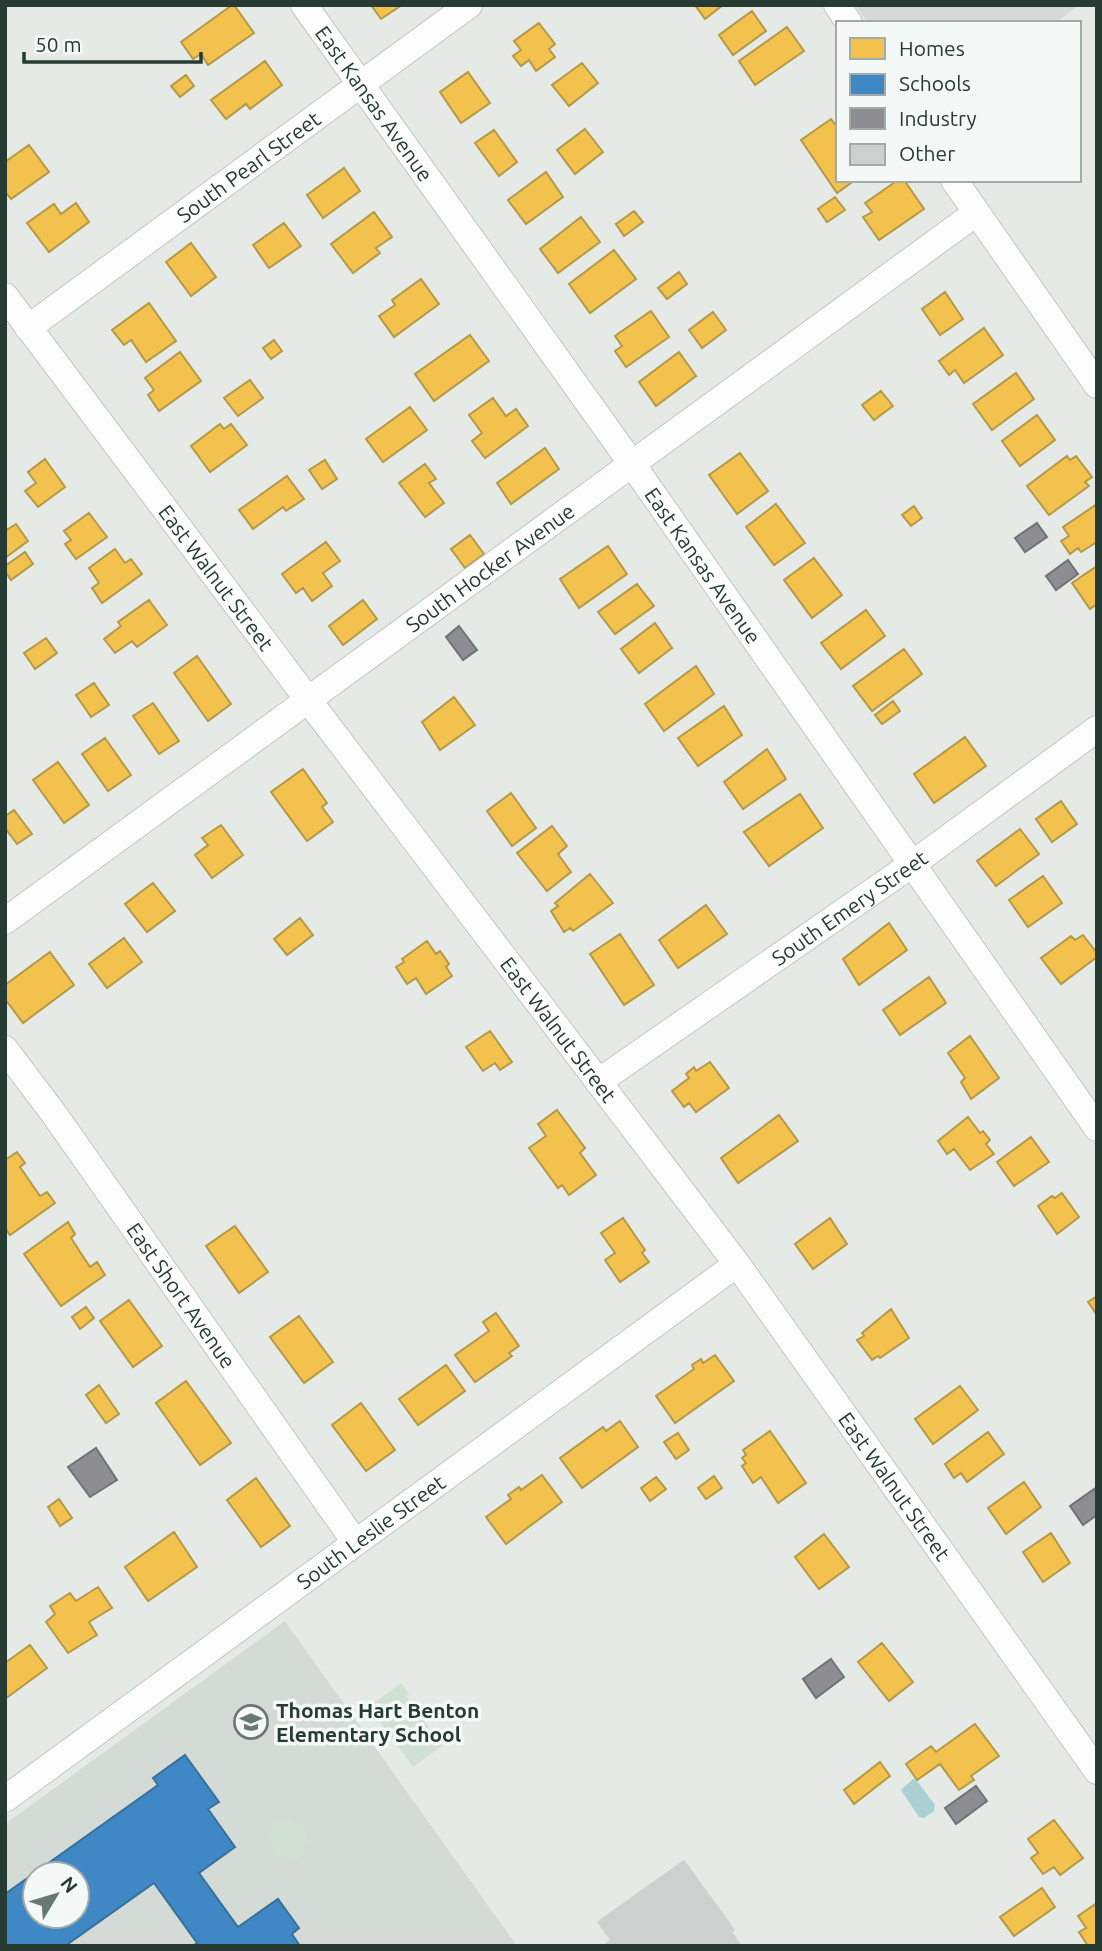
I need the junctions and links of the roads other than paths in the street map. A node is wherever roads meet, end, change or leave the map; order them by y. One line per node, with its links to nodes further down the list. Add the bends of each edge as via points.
1 (304, 5): 5 (street, East Kansas Avenue)
2 (470, 5): 5 (street, South Pearl Street)
3 (837, 5): 4 (street)
4 (848, 21)
5 (361, 84): 9 (street, South Pearl Street); 11 (street, East Kansas Avenue)
6 (955, 182): 7 (street)
7 (976, 213): 10 (street); 11 (street, South Hocker Avenue)
8 (5, 296): 9 (street, East Walnut Street)
9 (28, 328): 12 (street, East Walnut Street)
10 (1097, 385)
11 (632, 464): 12 (street, South Hocker Avenue); 14 (street, East Kansas Avenue)
12 (309, 701): 15 (street, South Hocker Avenue); 17 (street, East Walnut Street)
13 (1097, 729): 14 (street, South Emery Street)
14 (911, 865): 17 (street, South Emery Street); 18 (street, East Kansas Avenue)
15 (5, 921)
16 (5, 1049): 20 (street, East Short Avenue)
17 (598, 1082): 19 (street, East Walnut Street)
18 (1097, 1129)
19 (737, 1264): 20 (street, South Leslie Street); 21 (street, East Walnut Street)
20 (355, 1542): 22 (street, South Leslie Street)
21 (1097, 1771)
22 (5, 1799)

